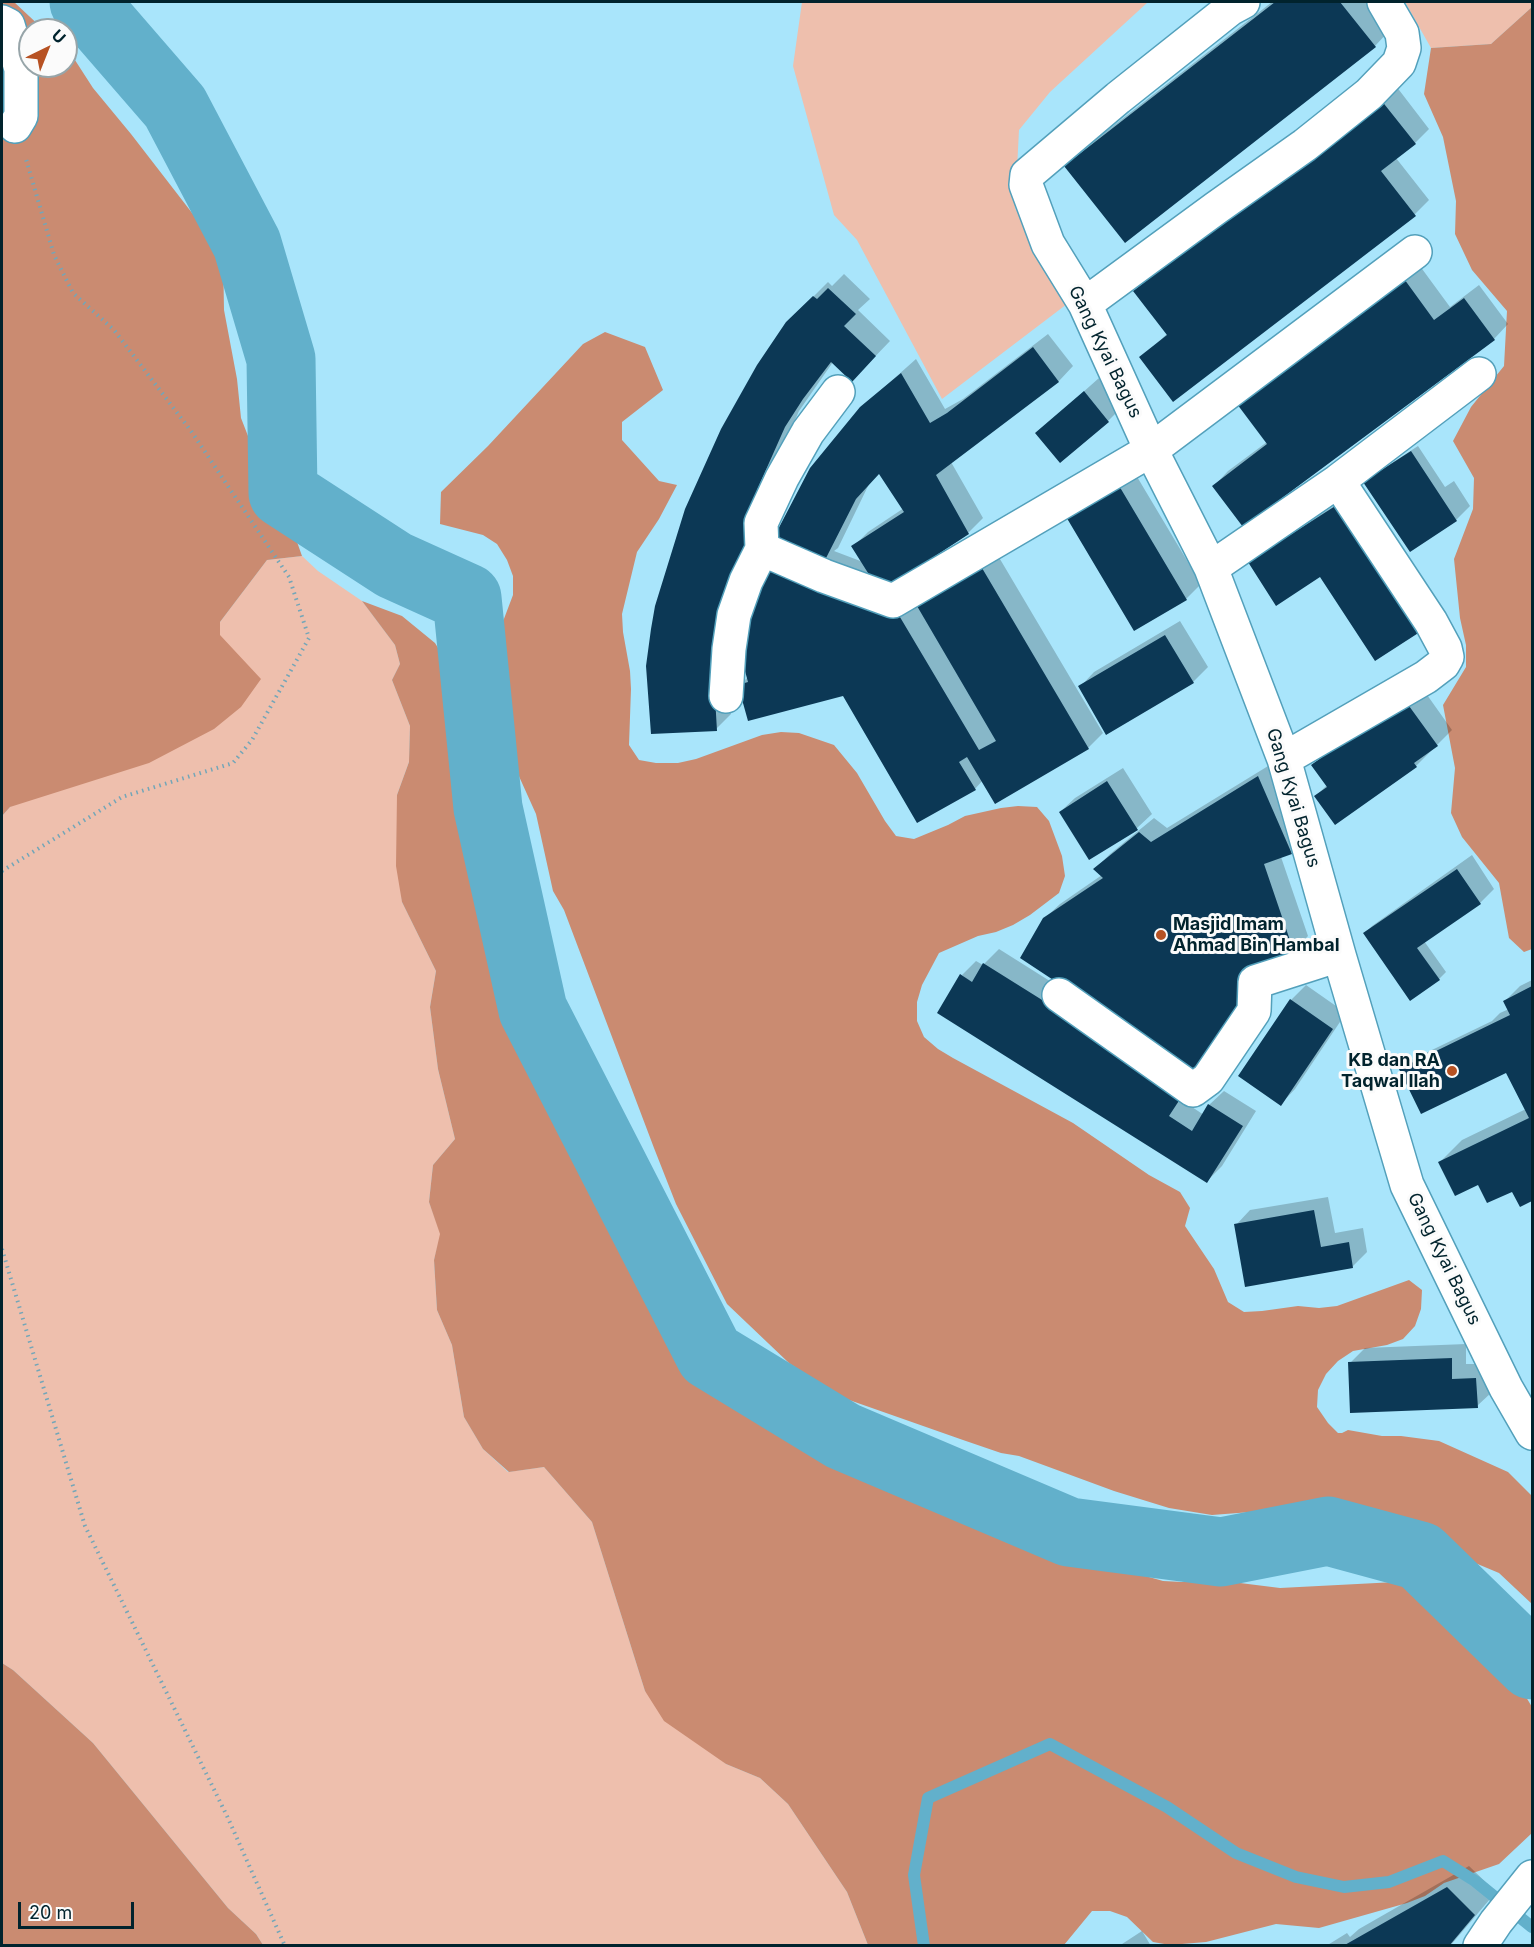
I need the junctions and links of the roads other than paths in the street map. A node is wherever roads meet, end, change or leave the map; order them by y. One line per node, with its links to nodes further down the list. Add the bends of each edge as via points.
1 (1243, 2): 6 (street, Gang Kyai Bagus, via 1128,90 1027,175 1026,185 1048,244)
2 (1384, 2): 6 (street, via 1402,33 1404,48 1399,63 1370,94)
3 (2, 22): 4 (street, via 8,25 21,69 21,116)
4 (15, 126)
5 (1415, 252): 9 (street)
6 (1085, 304): 9 (street, Gang Kyai Bagus)
7 (1479, 374): 10 (street)
8 (838, 392): 11 (street, via 808,432 782,478 761,523)
9 (1151, 450): 11 (street, via 893,601); 12 (street, Gang Kyai Bagus)
10 (1338, 481): 12 (street); 14 (street, via 1431,622 1448,657 1426,677)
11 (762, 549): 13 (street, via 734,615)
12 (1211, 568): 14 (street, Gang Kyai Bagus)
13 (726, 696)
14 (1284, 759): 15 (street, Gang Kyai Bagus)
15 (1339, 955): 16 (street, via 1254,982 1254,1011 1208,1080 1193,1090); 17 (street, Gang Kyai Bagus, via 1407,1185 1506,1388)
16 (1059, 995)
17 (1533, 1433)
18 (1533, 1877): 19 (street)
19 (1488, 1934)

